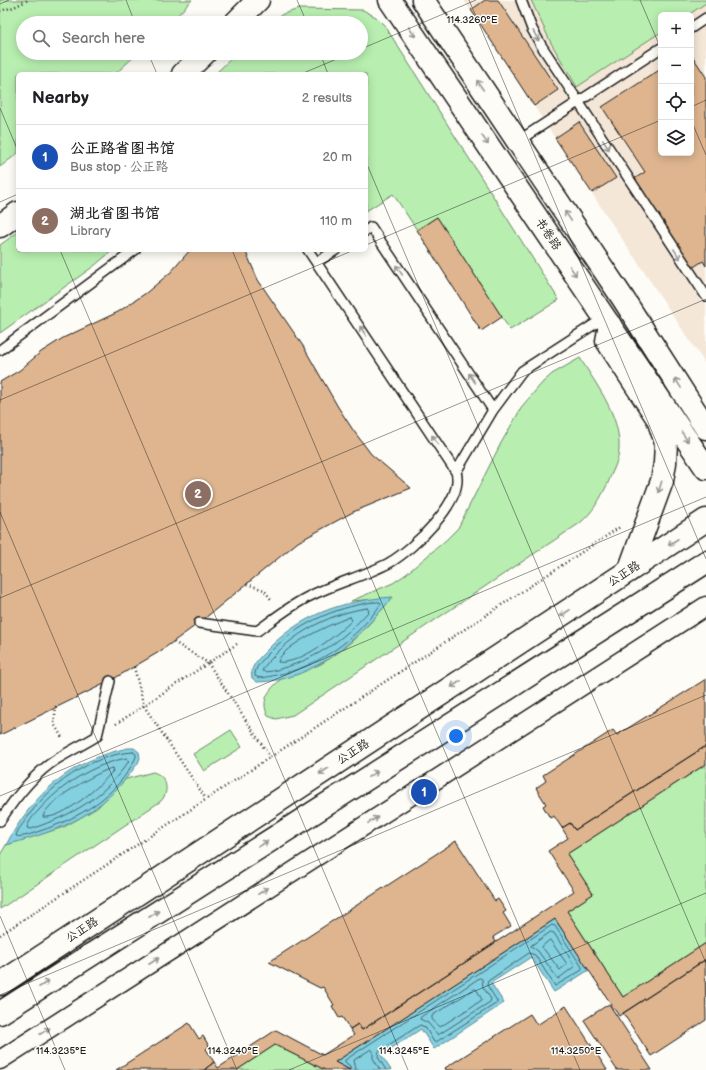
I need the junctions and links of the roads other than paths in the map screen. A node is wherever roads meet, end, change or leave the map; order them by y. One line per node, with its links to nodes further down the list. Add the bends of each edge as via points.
1 (258, 0): 5 (main road)
2 (390, 0): 21 (main road, 书卷路, one-way to 21)
3 (423, 0): 12 (main road, one-way to 3)
4 (521, 0): 11 (lane, one-way to 11, via 532,29)
5 (242, 16)
6 (706, 18): 7 (lane)
7 (694, 26)
8 (658, 50): 11 (lane)
9 (198, 60): 10 (main road)
10 (185, 72)
11 (578, 102): 12 (lane); 20 (lane, one-way to 20)
12 (518, 141): 24 (main road, one-way to 12)
13 (16, 214): 14 (main road)
14 (0, 226)
15 (368, 229): 23 (lane, one-way to 15, via 371,227)
16 (132, 252): 22 (lane)
17 (310, 252): 19 (lane)
18 (333, 252): 19 (lane)
19 (317, 262): 26 (lane, one-way to 19)
20 (706, 296)
21 (608, 322): 23 (lane, via 522,371); 25 (main road, 书卷路, one-way to 25); 29 (main road, one-way to 29, via 607,341 658,419 666,443 665,463 653,506)
22 (0, 350)
23 (493, 410): 26 (lane)
24 (704, 422)
25 (706, 468)
26 (456, 472): 31 (lane, via 458,486 448,507 435,523 391,562 311,595 257,631)
27 (706, 520): 29 (main road, 公正路, one-way to 29)
28 (706, 562): 35 (main road, 公正路, one-way to 28)
29 (629, 571): 34 (main road, 公正路, one-way to 34)
30 (706, 606): 36 (street, one-way to 30)
31 (199, 623)
32 (110, 681): 33 (lane, via 97,736 56,760 29,783)
33 (0, 821)
34 (0, 984)
35 (0, 1013)
36 (0, 1060)

